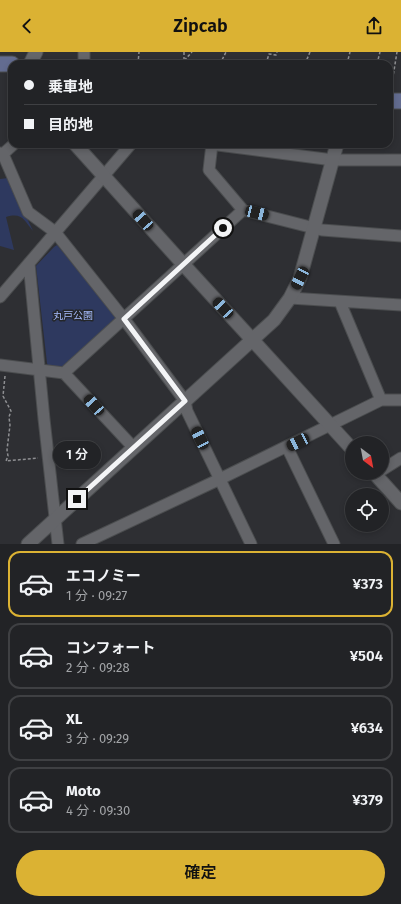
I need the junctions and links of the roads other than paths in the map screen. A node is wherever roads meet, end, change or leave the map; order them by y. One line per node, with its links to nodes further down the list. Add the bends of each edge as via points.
1 (79, 148): 9 (street)
2 (128, 148): 9 (street)
3 (211, 148): 10 (street, via 209,170)
4 (242, 148): 7 (street)
5 (336, 148): 7 (street)
6 (2, 153): 12 (street, via 28,212)
7 (333, 160): 8 (street); 11 (street)
8 (401, 160)
9 (104, 176): 12 (street); 15 (street)
10 (243, 210): 11 (street); 15 (street)
11 (314, 227): 13 (street, via 322,230); 17 (street, via 300,278)
12 (55, 232): 14 (street); 20 (street)
13 (401, 236)
14 (29, 263): 16 (street); 23 (street)
15 (183, 264): 20 (street); 21 (street)
16 (0, 297)
17 (290, 298): 18 (street); 21 (street, via 274,320)
18 (340, 302): 19 (street); 25 (street)
19 (401, 305)
20 (124, 319): 24 (street); 27 (street)
21 (252, 340): 27 (street); 28 (street)
22 (3, 366): 23 (street)
23 (40, 370): 24 (street); 37 (street)
24 (64, 373): 30 (street)
25 (381, 400): 26 (street); 28 (street)
26 (401, 400)
27 (185, 401): 30 (street); 34 (street, via 187,411)
28 (331, 426): 29 (street); 31 (street)
29 (345, 441)
30 (133, 447): 37 (street)
31 (287, 447): 34 (street); 42 (street)
32 (401, 458): 33 (street)
33 (389, 466)
34 (220, 479): 40 (street); 41 (street)
35 (383, 480): 36 (street)
36 (401, 503)
37 (55, 520): 38 (street); 39 (street)
38 (28, 544)
39 (58, 544)
40 (82, 544)
41 (251, 544)
42 (334, 544)

